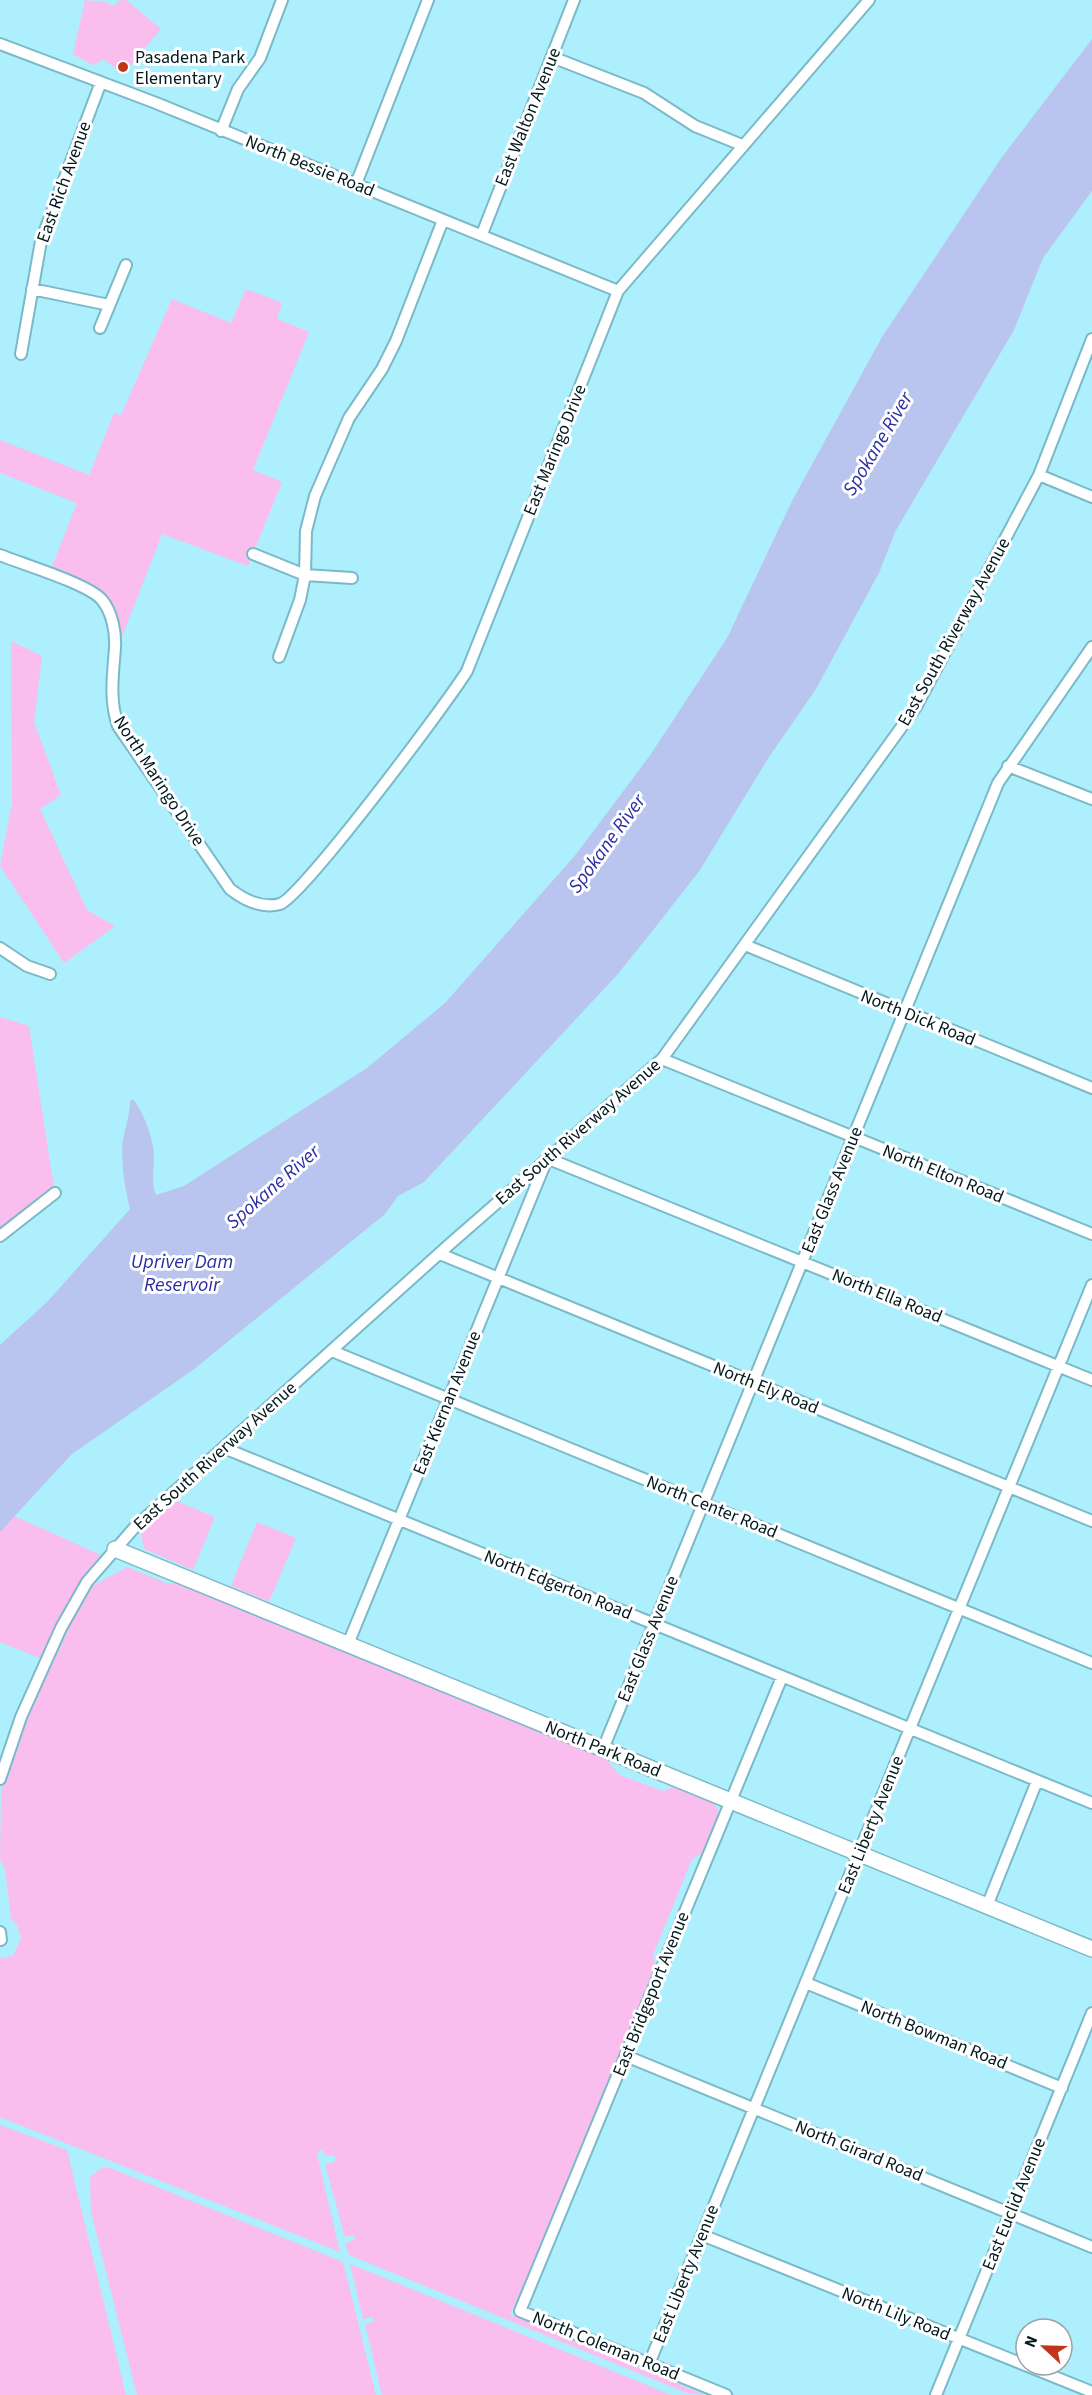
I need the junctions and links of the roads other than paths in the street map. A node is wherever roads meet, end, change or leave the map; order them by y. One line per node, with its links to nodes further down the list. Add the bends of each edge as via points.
1 (282, 0): 8 (street, via 260,58 238,89)
2 (428, 0): 10 (street)
3 (574, 0): 6 (street, East Walton Avenue)
4 (869, 0): 9 (street, East Maringo Drive)
5 (0, 44): 7 (street, North Bessie Road)
6 (552, 57): 9 (street, via 644,93 695,126); 12 (street, East Walton Avenue)
7 (101, 82): 8 (street, North Bessie Road); 14 (street, East Rich Avenue, via 45,228)
8 (221, 131): 10 (street, North Bessie Road)
9 (742, 145): 15 (street, East Maringo Drive)
10 (356, 184): 11 (street, North Bessie Road)
11 (443, 220): 12 (street, North Bessie Road); 24 (street, via 396,341 349,418 315,496 306,531)
12 (482, 234): 15 (street, North Bessie Road)
13 (126, 265): 16 (street)
14 (32, 289): 16 (street); 19 (street, East Rich Avenue)
15 (618, 291): 30 (street, East Maringo Drive, via 467,672 446,705 300,889 282,904)
16 (109, 305): 17 (street)
17 (100, 328)
18 (1092, 339): 20 (street, East South Riverway Avenue)
19 (21, 354)
20 (1039, 475): 21 (street); 31 (street, East South Riverway Avenue, via 916,707)
21 (1092, 497)
22 (253, 554): 24 (street)
23 (0, 555): 30 (street, North Maringo Drive, via 101,598 112,619 116,642 112,701 118,726 230,889 244,900)
24 (305, 575): 25 (street); 27 (street)
25 (352, 578)
26 (1092, 647): 28 (street, East Glass Avenue)
27 (279, 657)
28 (1008, 766): 29 (street); 34 (street, East Glass Avenue)
29 (1092, 799)
30 (262, 905)
31 (745, 945): 34 (street, North Dick Road); 35 (street, East South Riverway Avenue)
32 (0, 948): 33 (street, via 27,966)
33 (50, 974)
34 (904, 1013): 36 (street, North Dick Road); 37 (street, East Glass Avenue)
35 (662, 1059): 37 (street, North Elton Road); 38 (street, East South Riverway Avenue)
36 (1092, 1088)
37 (853, 1138): 40 (street, North Elton Road); 43 (street, East Glass Avenue)
38 (547, 1161): 42 (street, East South Riverway Avenue); 43 (street, North Ella Road); 44 (street, East Kiernan Avenue)
39 (55, 1193): 41 (street)
40 (1092, 1234)
41 (0, 1236)
42 (440, 1254): 44 (street, North Ely Road); 46 (street, East South Riverway Avenue)
43 (803, 1262): 47 (street, North Ella Road); 49 (street, East Glass Avenue)
44 (498, 1278): 49 (street, North Ely Road); 50 (street, East Kiernan Avenue)
45 (1092, 1285): 47 (street, East Liberty Avenue)
46 (332, 1351): 50 (street, North Center Road); 51 (street, East South Riverway Avenue)
47 (1058, 1366): 48 (street, North Ella Road); 52 (street, East Liberty Avenue)
48 (1092, 1380)
49 (753, 1383): 52 (street, North Ely Road); 53 (street, East Glass Avenue)
50 (448, 1399): 53 (street, North Center Road); 54 (street, East Kiernan Avenue)
51 (224, 1448): 54 (street, North Edgerton Road); 56 (street, East South Riverway Avenue)
52 (1009, 1487): 55 (street, North Ely Road); 57 (street, East Liberty Avenue)
53 (704, 1503): 57 (street, North Center Road); 58 (street, East Glass Avenue)
54 (399, 1520): 58 (street, North Edgerton Road); 59 (street, East Kiernan Avenue)
55 (1092, 1521)
56 (115, 1549): 59 (street, North Park Road); 64 (street, East South Riverway Avenue, via 87,1582 61,1628 21,1717)
57 (959, 1609): 60 (street, North Center Road); 62 (street, East Liberty Avenue)
58 (654, 1624): 61 (street, North Edgerton Road); 63 (street, East Glass Avenue)
59 (348, 1644): 63 (street, North Park Road)
60 (1092, 1663)
61 (782, 1677): 62 (street, North Edgerton Road); 66 (street, East Bridgeport Avenue)
62 (910, 1729): 65 (street, North Edgerton Road); 68 (street, East Liberty Avenue)
63 (603, 1749): 66 (street, North Park Road)
64 (0, 1779)
65 (1037, 1781): 67 (street, North Edgerton Road); 69 (street)
66 (731, 1801): 68 (street, North Park Road); 75 (street, East Bridgeport Avenue)
67 (1092, 1803)
68 (859, 1853): 69 (street, North Park Road); 73 (street, East Liberty Avenue)
69 (987, 1906): 72 (street, North Park Road)
70 (0, 1932): 71 (street)
71 (1, 1940)
72 (1092, 1949)
73 (806, 1983): 76 (street, North Bowman Road); 77 (street, East Liberty Avenue)
74 (1092, 2013): 76 (street, East Euclid Avenue)
75 (626, 2056): 77 (street, North Girard Road); 81 (street, East Bridgeport Avenue)
76 (1062, 2088): 78 (street, East Euclid Avenue)
77 (754, 2109): 78 (street, North Girard Road); 79 (street, East Liberty Avenue)
78 (1010, 2213): 80 (street, North Girard Road); 82 (street, East Euclid Avenue)
79 (702, 2235): 82 (street, North Lily Road); 83 (street, East Liberty Avenue)
80 (1092, 2247)
81 (520, 2311): 83 (street, North Coleman Road)
82 (958, 2340): 84 (street, North Lily Road); 86 (street, East Euclid Avenue)
83 (649, 2364): 85 (street, North Coleman Road)
84 (1092, 2392)
85 (726, 2395)
86 (936, 2395)

